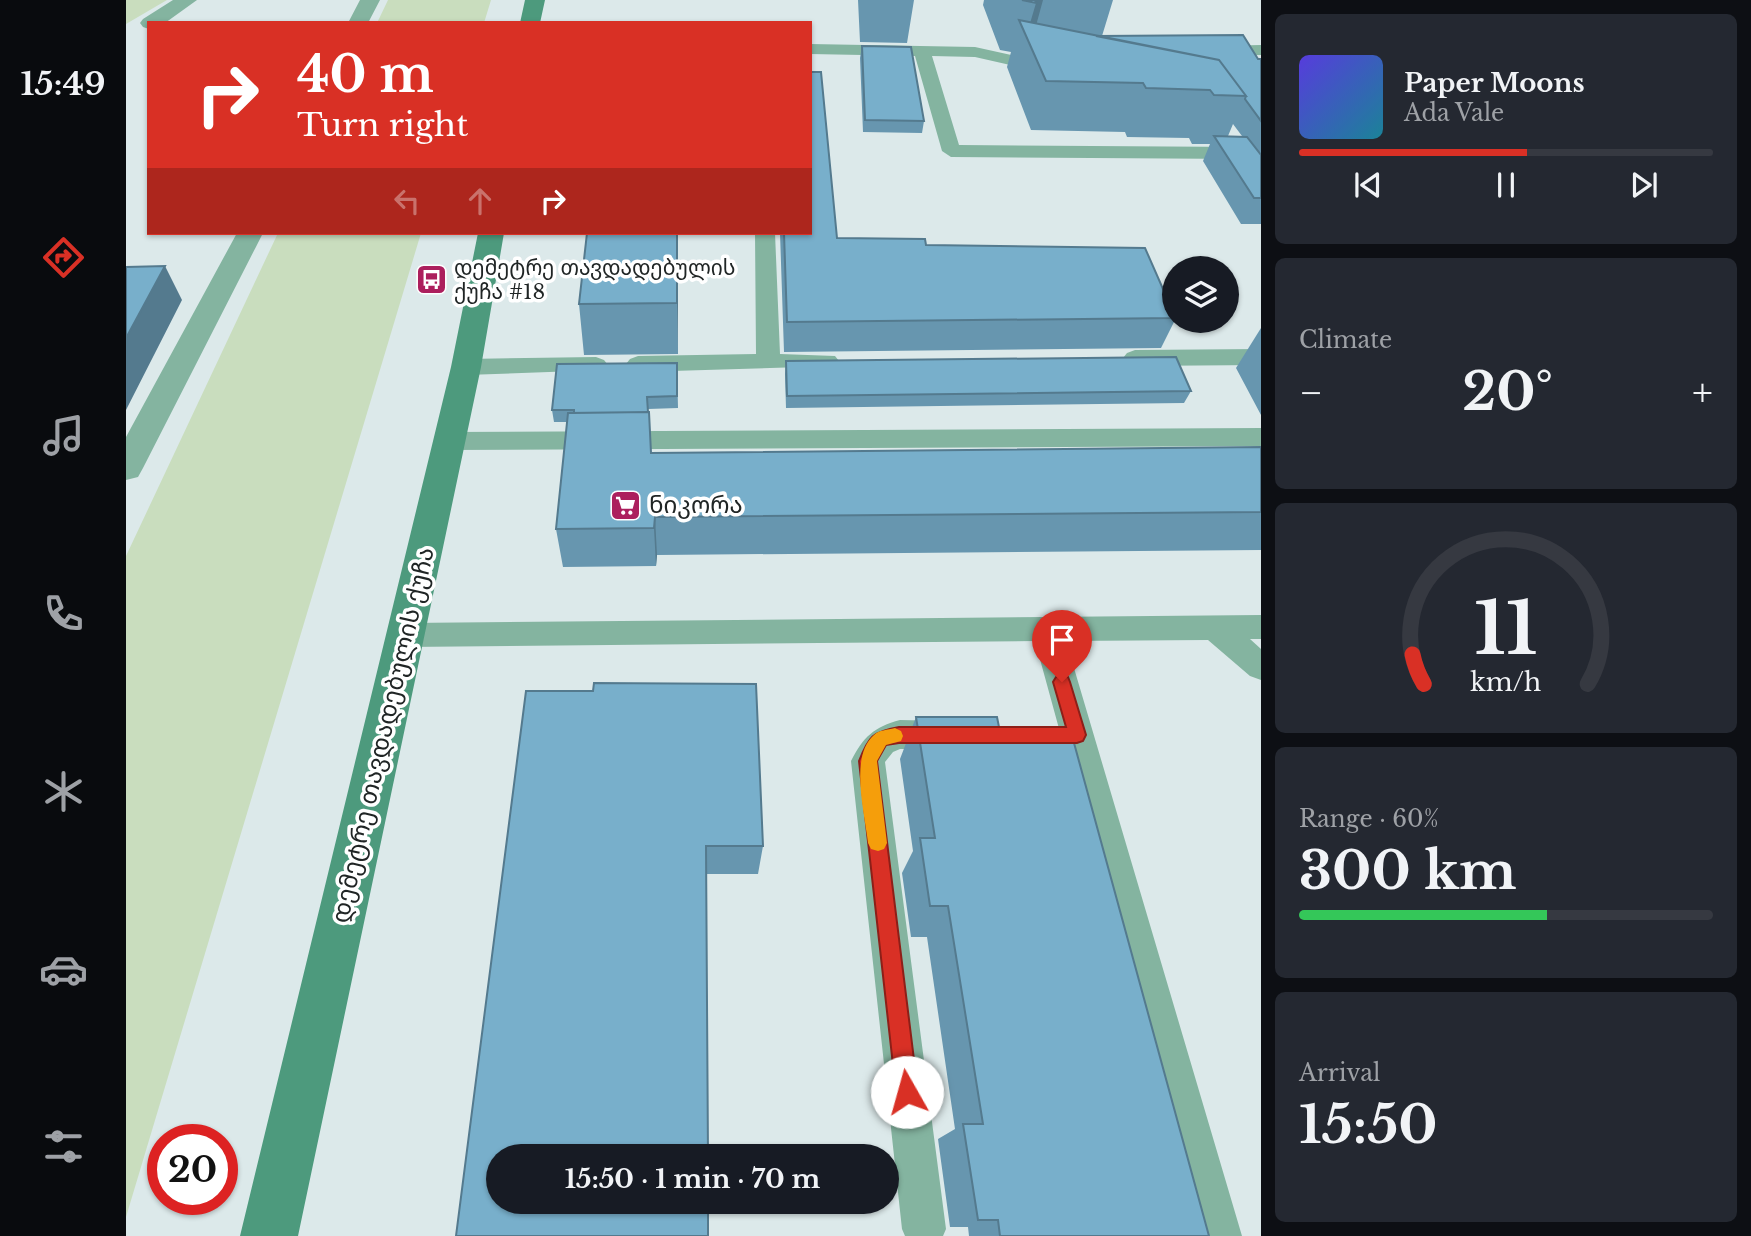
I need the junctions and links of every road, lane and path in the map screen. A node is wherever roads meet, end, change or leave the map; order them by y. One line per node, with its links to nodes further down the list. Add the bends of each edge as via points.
1 (187, 0): 4 (street)
2 (370, 0): 5 (street)
3 (535, 0): 6 (main road)
4 (153, 21)
5 (359, 21)
6 (530, 21)
7 (812, 49): 9 (lane)
8 (1261, 50): 10 (lane)
9 (922, 51): 11 (lane); 15 (lane, via 951,151)
10 (1191, 51)
11 (975, 52): 12 (lane); 13 (lane)
12 (1056, 52)
13 (1070, 73)
14 (1228, 133): 15 (lane)
15 (1243, 153): 16 (lane)
16 (1255, 172)
17 (249, 235): 27 (street)
18 (491, 235): 24 (main road, დემეტრე თავდადებულის ქუჩა)
19 (765, 235): 23 (lane)
20 (1261, 357): 21 (lane)
21 (1114, 358)
22 (851, 361): 23 (lane)
23 (768, 362): 24 (lane)
24 (466, 367): 26 (main road, დემეტრე თავდადებულის ქუჩა)
25 (1261, 438): 26 (lane)
26 (449, 441): 31 (main road, დემეტრე თავდადებულის ქუჩა)
27 (126, 468)
28 (1261, 627): 29 (lane)
29 (1215, 628): 30 (lane); 32 (lane)
30 (1047, 629): 31 (lane); 36 (lane, via 1060,735)
31 (406, 635): 35 (main road, დემეტრე თავდადებულის ქუჩა)
32 (1261, 667)
33 (978, 735): 34 (lane, via 881,738 868,761)
34 (924, 1229)
35 (269, 1236)
36 (1220, 1236)

